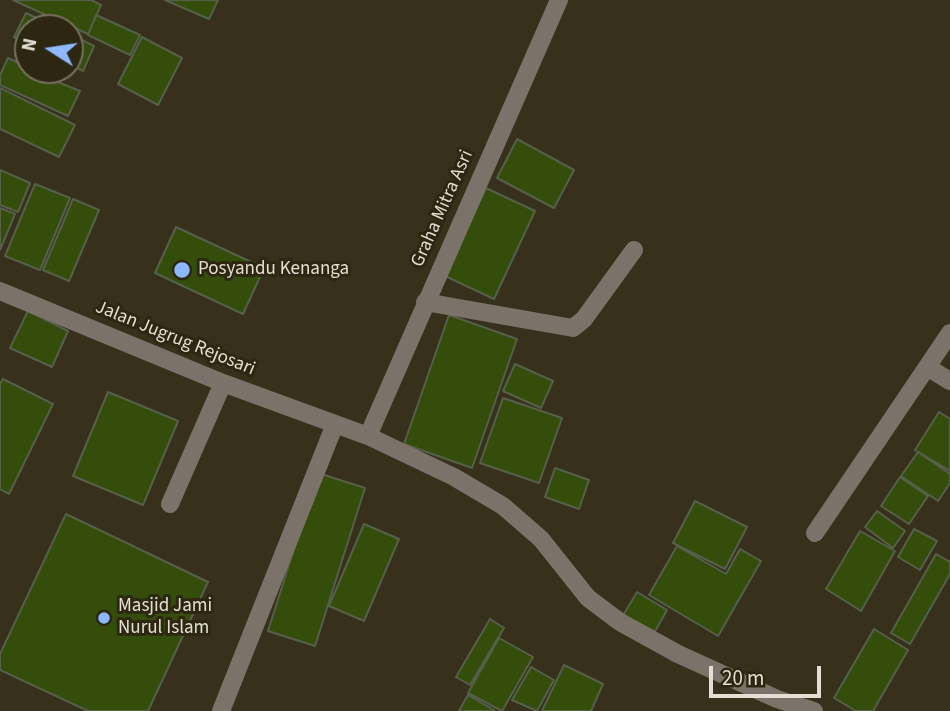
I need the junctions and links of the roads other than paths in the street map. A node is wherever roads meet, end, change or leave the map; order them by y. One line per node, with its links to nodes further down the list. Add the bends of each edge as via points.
1 (559, 0): 4 (street, Graha Mitra Asri)
2 (634, 250): 4 (street, via 573,328)
3 (0, 291): 8 (street, Jalan Jugrug Rejosari)
4 (425, 302): 10 (street, Graha Mitra Asri)
5 (950, 333): 6 (street)
6 (928, 367): 7 (street); 12 (street)
7 (950, 381)
8 (223, 383): 9 (street, Jalan Jugrug Rejosari); 11 (street)
9 (335, 424): 10 (street, Jalan Jugrug Rejosari); 13 (street)
10 (368, 436): 14 (street, Jalan Jugrug Rejosari, via 503,506 541,539 588,598 620,622 777,699)
11 (170, 504)
12 (815, 533)
13 (221, 711)
14 (814, 711)

